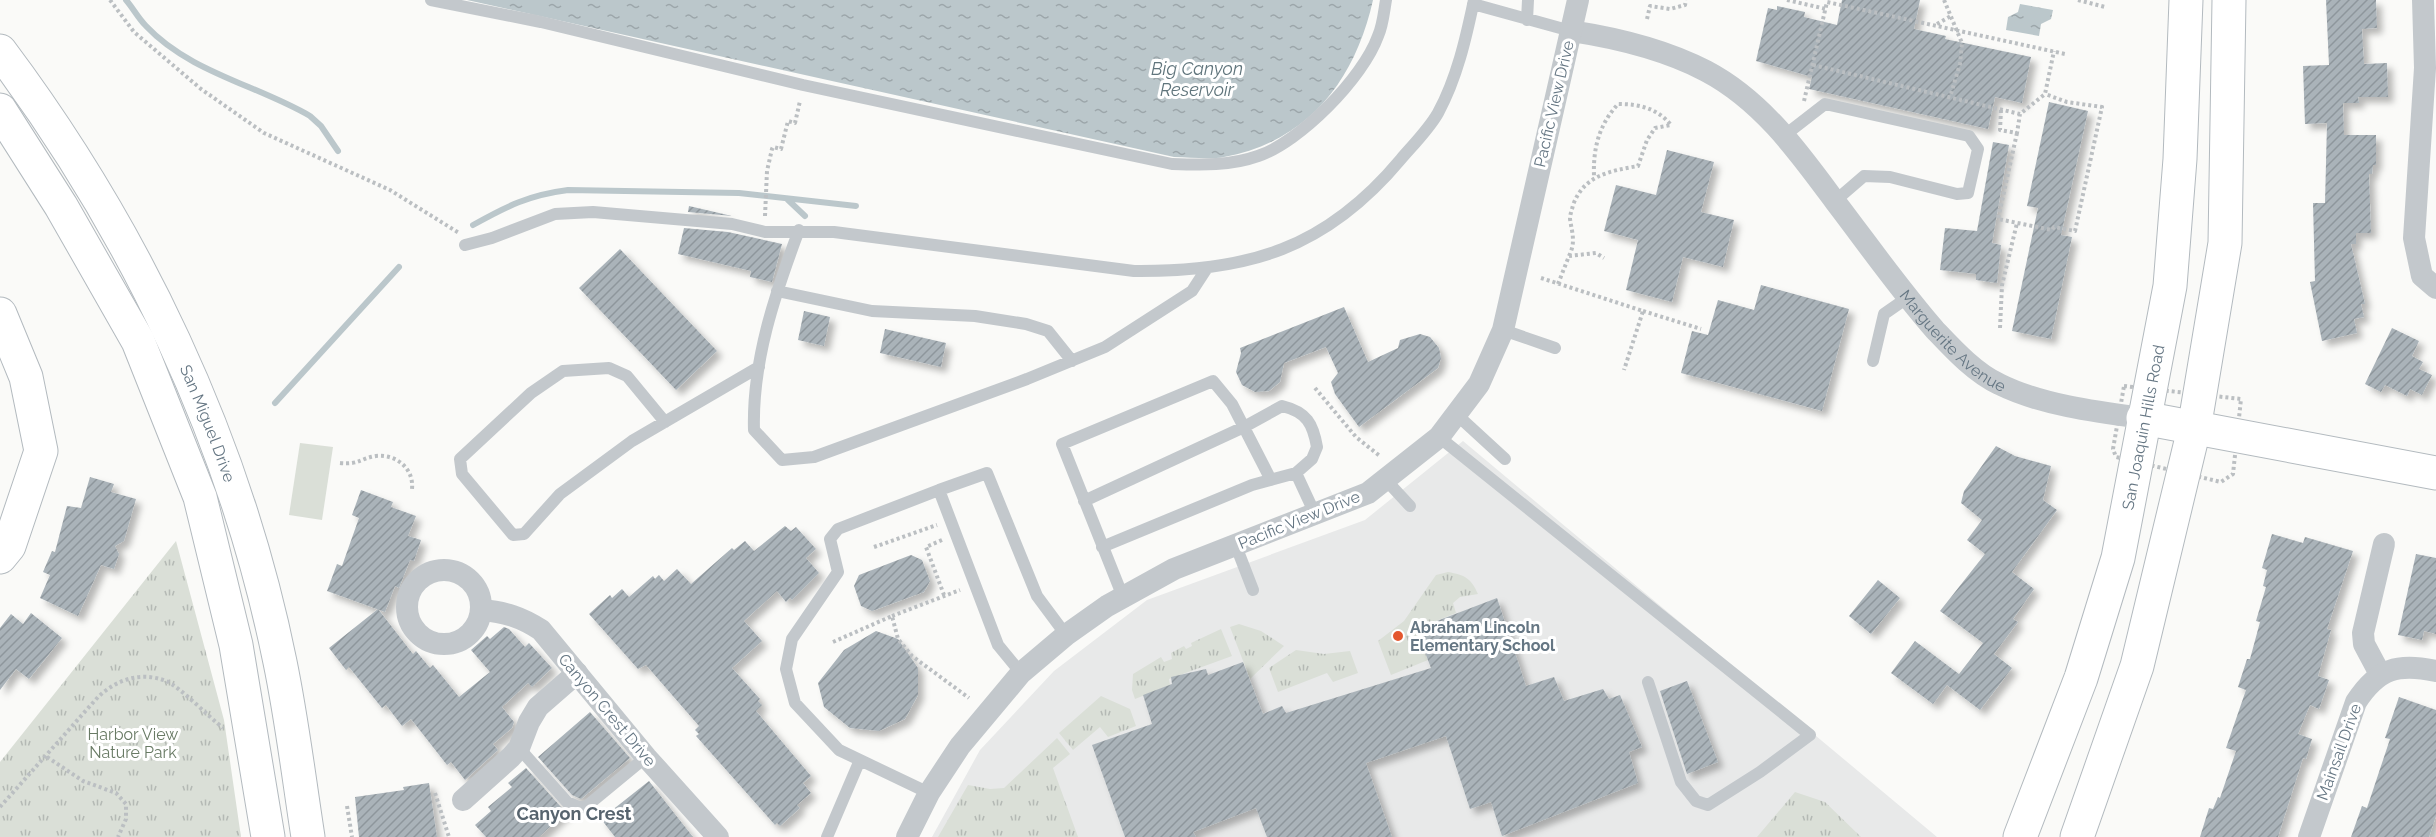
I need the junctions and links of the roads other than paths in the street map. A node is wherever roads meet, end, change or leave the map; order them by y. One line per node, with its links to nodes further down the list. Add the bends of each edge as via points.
1 (431, 0): 2 (lane, via 1172,164 1215,166 1259,156 1305,129 1350,83 1378,36)
2 (1386, 0)
3 (1528, 0): 9 (lane)
4 (1578, 0): 10 (street, Pacific View Drive)
5 (2186, 0): 28 (main road, San Joaquin Hills Road, via 2170,286)
6 (2229, 0): 31 (main road, via 2224,243)
7 (1474, 2): 9 (lane); 17 (lane, via 1462,55 1438,113 1385,178 1347,213 1290,248)
8 (2428, 10): 18 (street, via 2414,237 2416,256)
9 (1527, 20): 10 (lane)
10 (1571, 30): 13 (street, Marguerite Avenue, via 1664,53 1708,72 1746,98); 22 (street, Pacific View Drive)
11 (0, 51): 61 (main road, San Miguel Drive, via 91,181 163,317 199,396 236,498 280,662)
12 (0, 110): 60 (main road, San Miguel Drive, via 61,206 138,341 200,497 236,645)
13 (1785, 135): 14 (street, Marguerite Avenue); 14 (lane, via 1825,104 1969,136 1978,150 1968,193 1957,194 1890,177 1864,176)
14 (1835, 201): 20 (street, Marguerite Avenue)
15 (799, 230): 16 (lane, via 765,232 732,225 574,212 544,217); 17 (lane, via 834,231 1134,271); 19 (lane)
16 (470, 244)
17 (1206, 268): 24 (lane, via 1192,291 1105,347)
18 (2429, 282)
19 (777, 291): 24 (lane, via 872,310 975,316 1026,324 1048,331); 26 (lane)
20 (1907, 298): 25 (lane, via 1884,314); 28 (street, Marguerite Avenue, via 1958,353 1998,384 2053,402)
21 (0, 314): 45 (main road, via 26,377 40,452 9,546)
22 (1503, 330): 23 (lane); 27 (street, Pacific View Drive, via 1479,384)
23 (1555, 348)
24 (1072, 361): 26 (lane, via 814,457 782,460 753,430)
25 (1872, 361)
26 (759, 367): 29 (lane)
27 (1456, 414): 32 (street, Pacific View Drive); 33 (lane)
28 (2143, 418): 31 (main road, Marguerite Avenue); 65 (main road, San Joaquin Hills Road, via 2118,558 2081,678)
29 (665, 422): 29 (lane, via 560,494 524,534 513,535 462,474 460,459 531,393 563,371 609,368 627,376)
30 (1244, 427): 35 (lane, via 1282,406 1307,416 1317,447 1312,459); 37 (lane); 39 (lane); 39 (lane, via 1213,381 1062,444)
31 (2194, 429): 36 (main road, Marguerite Avenue); 66 (main road, via 2137,666)
32 (1439, 437): 34 (street, Pacific View Drive); 54 (lane, via 1810,735 1708,805 1696,801 1681,782)
33 (1505, 459)
34 (1384, 468): 40 (lane); 41 (street, Pacific View Drive, via 1368,493)
35 (1296, 473): 37 (lane); 41 (lane)
36 (2436, 473)
37 (1271, 480): 44 (lane)
38 (939, 490): 49 (lane, via 987,473 1037,596); 52 (lane, via 998,645); 57 (lane, via 838,529 830,539 838,572 792,639 786,669 795,703 839,750)
39 (1084, 501): 44 (lane)
40 (1410, 506)
41 (1315, 514): 43 (street, Pacific View Drive)
42 (2384, 544): 53 (street, via 2363,633 2364,644)
43 (1236, 546): 46 (lane); 47 (street, Pacific View Drive, via 1174,568)
44 (1102, 547): 47 (lane)
45 (0, 557)
46 (1253, 590)
47 (1123, 597): 49 (street, Pacific View Drive)
48 (481, 610): 51 (street, Canyon Crest Drive, via 507,612 541,630)
49 (1066, 635): 52 (street, Pacific View Drive)
50 (2436, 671): 53 (street, via 2415,666)
51 (577, 673): 55 (street, via 538,707); 56 (street, Canyon Crest Drive)
52 (1021, 673): 58 (street, Pacific View Drive, via 960,746)
53 (2380, 674): 67 (street, Mainsail Drive, via 2356,702)
54 (1648, 682)
55 (519, 748): 56 (lane, via 567,802 581,808); 59 (street)
56 (646, 757): 62 (street, Canyon Crest Drive)
57 (860, 760): 58 (lane); 63 (lane)
58 (929, 793): 64 (street, Pacific View Drive)
59 (463, 800)
60 (268, 837)
61 (308, 837)
62 (718, 837)
63 (827, 837)
64 (907, 837)
65 (2020, 837)
66 (2077, 837)
67 (2309, 837)

